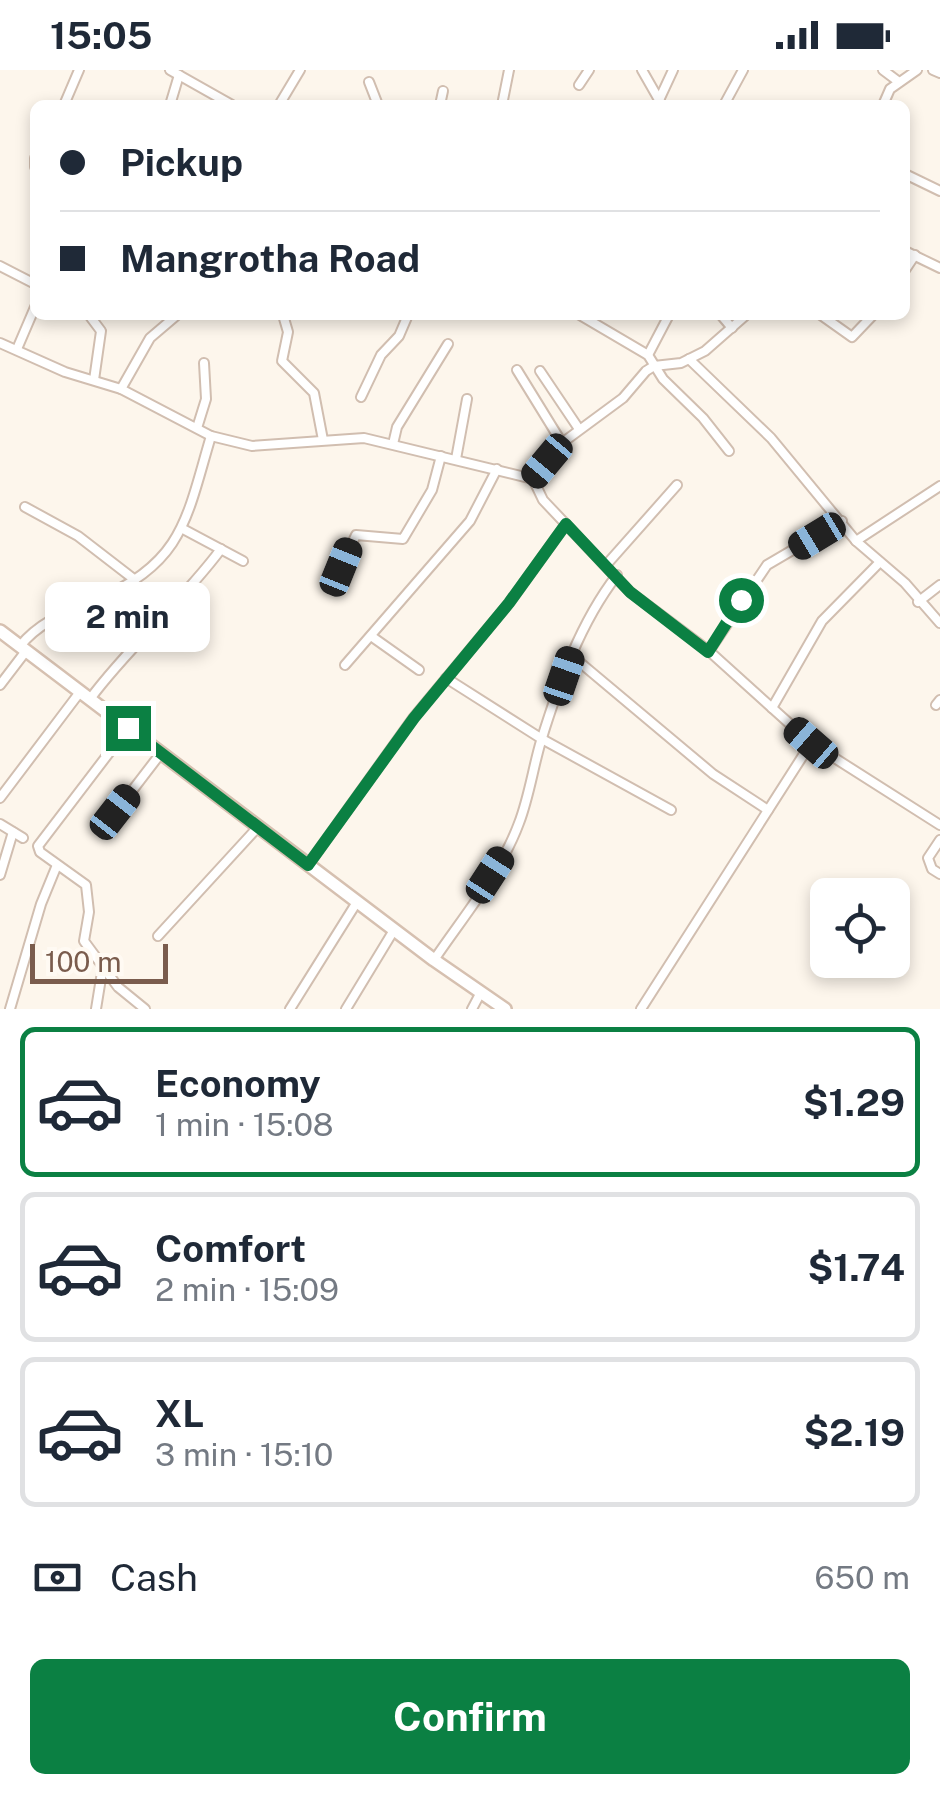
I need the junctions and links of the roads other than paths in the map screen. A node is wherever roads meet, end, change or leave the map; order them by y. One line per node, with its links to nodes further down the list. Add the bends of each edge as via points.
1 (78, 70): 16 (street)
2 (170, 70): 11 (street)
3 (300, 70): 19 (street)
4 (509, 70): 22 (street)
5 (589, 70): 14 (street)
6 (642, 70): 23 (street)
7 (673, 70): 24 (street)
8 (742, 70): 25 (street)
9 (883, 70): 13 (street)
10 (917, 70): 13 (street)
11 (180, 75): 17 (street); 18 (street)
12 (369, 82): 20 (street)
13 (899, 82): 26 (street)
14 (579, 86)
15 (443, 91): 21 (street)
16 (66, 100)
17 (172, 100)
18 (223, 100)
19 (282, 100)
20 (376, 100)
21 (441, 100)
22 (503, 100)
23 (660, 100)
24 (661, 100)
25 (727, 100)
26 (885, 100)
27 (910, 177): 28 (street)
28 (940, 192)
29 (910, 252): 30 (street)
30 (915, 255): 31 (street); 33 (street)
31 (910, 262)
32 (0, 266): 34 (street)
33 (940, 268)
34 (30, 281)
35 (30, 319): 49 (street)
36 (93, 320): 56 (street, via 101,330)
37 (171, 320): 57 (street, via 150,338)
38 (285, 320): 63 (street, via 282,361 314,393)
39 (406, 320): 58 (street)
40 (588, 320): 50 (street)
41 (666, 320): 50 (street)
42 (726, 320): 46 (street)
43 (741, 320): 46 (street)
44 (828, 320): 45 (street, via 852,337)
45 (867, 320)
46 (732, 328): 51 (street)
47 (0, 343): 49 (street)
48 (448, 344): 65 (street, via 397,426)
49 (18, 349): 56 (street)
50 (648, 355): 53 (street)
51 (689, 359): 53 (street); 74 (street, via 771,438)
52 (204, 364): 60 (street, via 206,399)
53 (654, 366): 61 (street); 66 (street)
54 (517, 370): 64 (street)
55 (540, 371): 61 (street)
56 (94, 380): 57 (street)
57 (120, 388): 60 (street)
58 (362, 397)
59 (467, 399): 68 (street)
60 (197, 428): 62 (street)
61 (578, 429): 64 (street)
62 (212, 436): 63 (street, via 252,446); 76 (street)
63 (323, 440): 65 (street)
64 (562, 443): 70 (street)
65 (393, 444): 67 (street)
66 (729, 451)
67 (441, 456): 68 (street); 84 (street, via 432,490 403,539 356,535)
68 (456, 460): 69 (street)
69 (497, 470): 70 (street); 89 (street, via 470,521)
70 (532, 479): 75 (street)
71 (677, 484): 81 (street)
72 (940, 486): 77 (street)
73 (25, 507): 83 (street, via 78,536)
74 (842, 521): 77 (street); 91 (street, via 767,565)
75 (566, 524): 81 (street); 95 (street)
76 (183, 528): 78 (street); 83 (street, via 168,552)
77 (856, 541): 80 (street)
78 (221, 550): 79 (street); 97 (street, via 176,606)
79 (243, 561)
80 (880, 562): 86 (street); 98 (street, via 822,621)
81 (607, 564): 82 (street)
82 (617, 574): 91 (street, via 630,592); 92 (street, via 588,615)
83 (135, 580): 90 (street, via 37,626)
84 (326, 584)
85 (940, 586): 86 (street)
86 (918, 602): 87 (street)
87 (940, 623)
88 (0, 631): 90 (main road)
89 (371, 636): 93 (street); 94 (street)
90 (23, 648): 96 (street); 97 (main road)
91 (708, 652): 98 (street)
92 (572, 655): 100 (street); 105 (street, via 713,774)
93 (345, 665)
94 (419, 670)
95 (446, 678): 100 (street); 114 (street)
96 (0, 685)
97 (85, 696): 99 (main road); 103 (street)
98 (772, 708): 101 (street)
99 (128, 728): 102 (main road); 113 (street, via 40,841 40,852)
100 (542, 738): 104 (street); 120 (street, via 520,822)
101 (811, 743): 105 (street); 108 (street)
102 (161, 753): 106 (street); 109 (main road)
103 (0, 798)
104 (671, 810)
105 (768, 810): 130 (street)
106 (115, 812)
107 (0, 824): 110 (street)
108 (940, 825)
109 (258, 827): 114 (main road); 119 (street)
110 (13, 832): 111 (street); 116 (street)
111 (23, 838)
112 (940, 840): 115 (street, via 928,858)
113 (58, 865): 121 (street, via 86,885 89,912 82,935); 123 (street)
114 (308, 865): 117 (main road)
115 (940, 874)
116 (0, 875)
117 (357, 902): 118 (main road); 126 (street)
118 (394, 930): 120 (main road); 127 (street)
119 (158, 936)
120 (434, 960): 122 (main road)
121 (103, 966): 124 (street); 125 (street)
122 (480, 992): 128 (street); 129 (main road)
123 (10, 1009)
124 (96, 1009)
125 (145, 1009)
126 (290, 1009)
127 (346, 1009)
128 (472, 1009)
129 (505, 1009)
130 (641, 1009)

